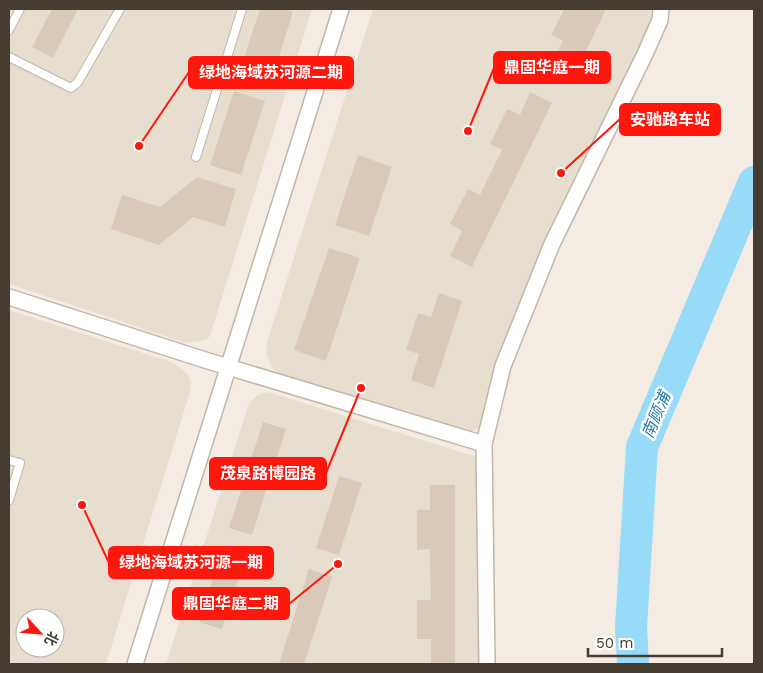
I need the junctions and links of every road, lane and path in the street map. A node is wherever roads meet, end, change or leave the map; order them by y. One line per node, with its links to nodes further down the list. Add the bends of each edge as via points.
1 (20, 9): 6 (lane)
2 (120, 9): 7 (lane, via 86,70 71,88)
3 (242, 9): 8 (lane)
4 (341, 9): 10 (street)
5 (661, 9): 11 (street, via 660,20 645,54 552,244 526,306 503,366)
6 (9, 30)
7 (9, 57)
8 (196, 157)
9 (9, 297): 10 (street)
10 (230, 367): 11 (street); 14 (street)
11 (484, 444): 15 (street)
12 (9, 460): 13 (lane, via 20,463)
13 (9, 500)
14 (134, 664)
15 (487, 664)

